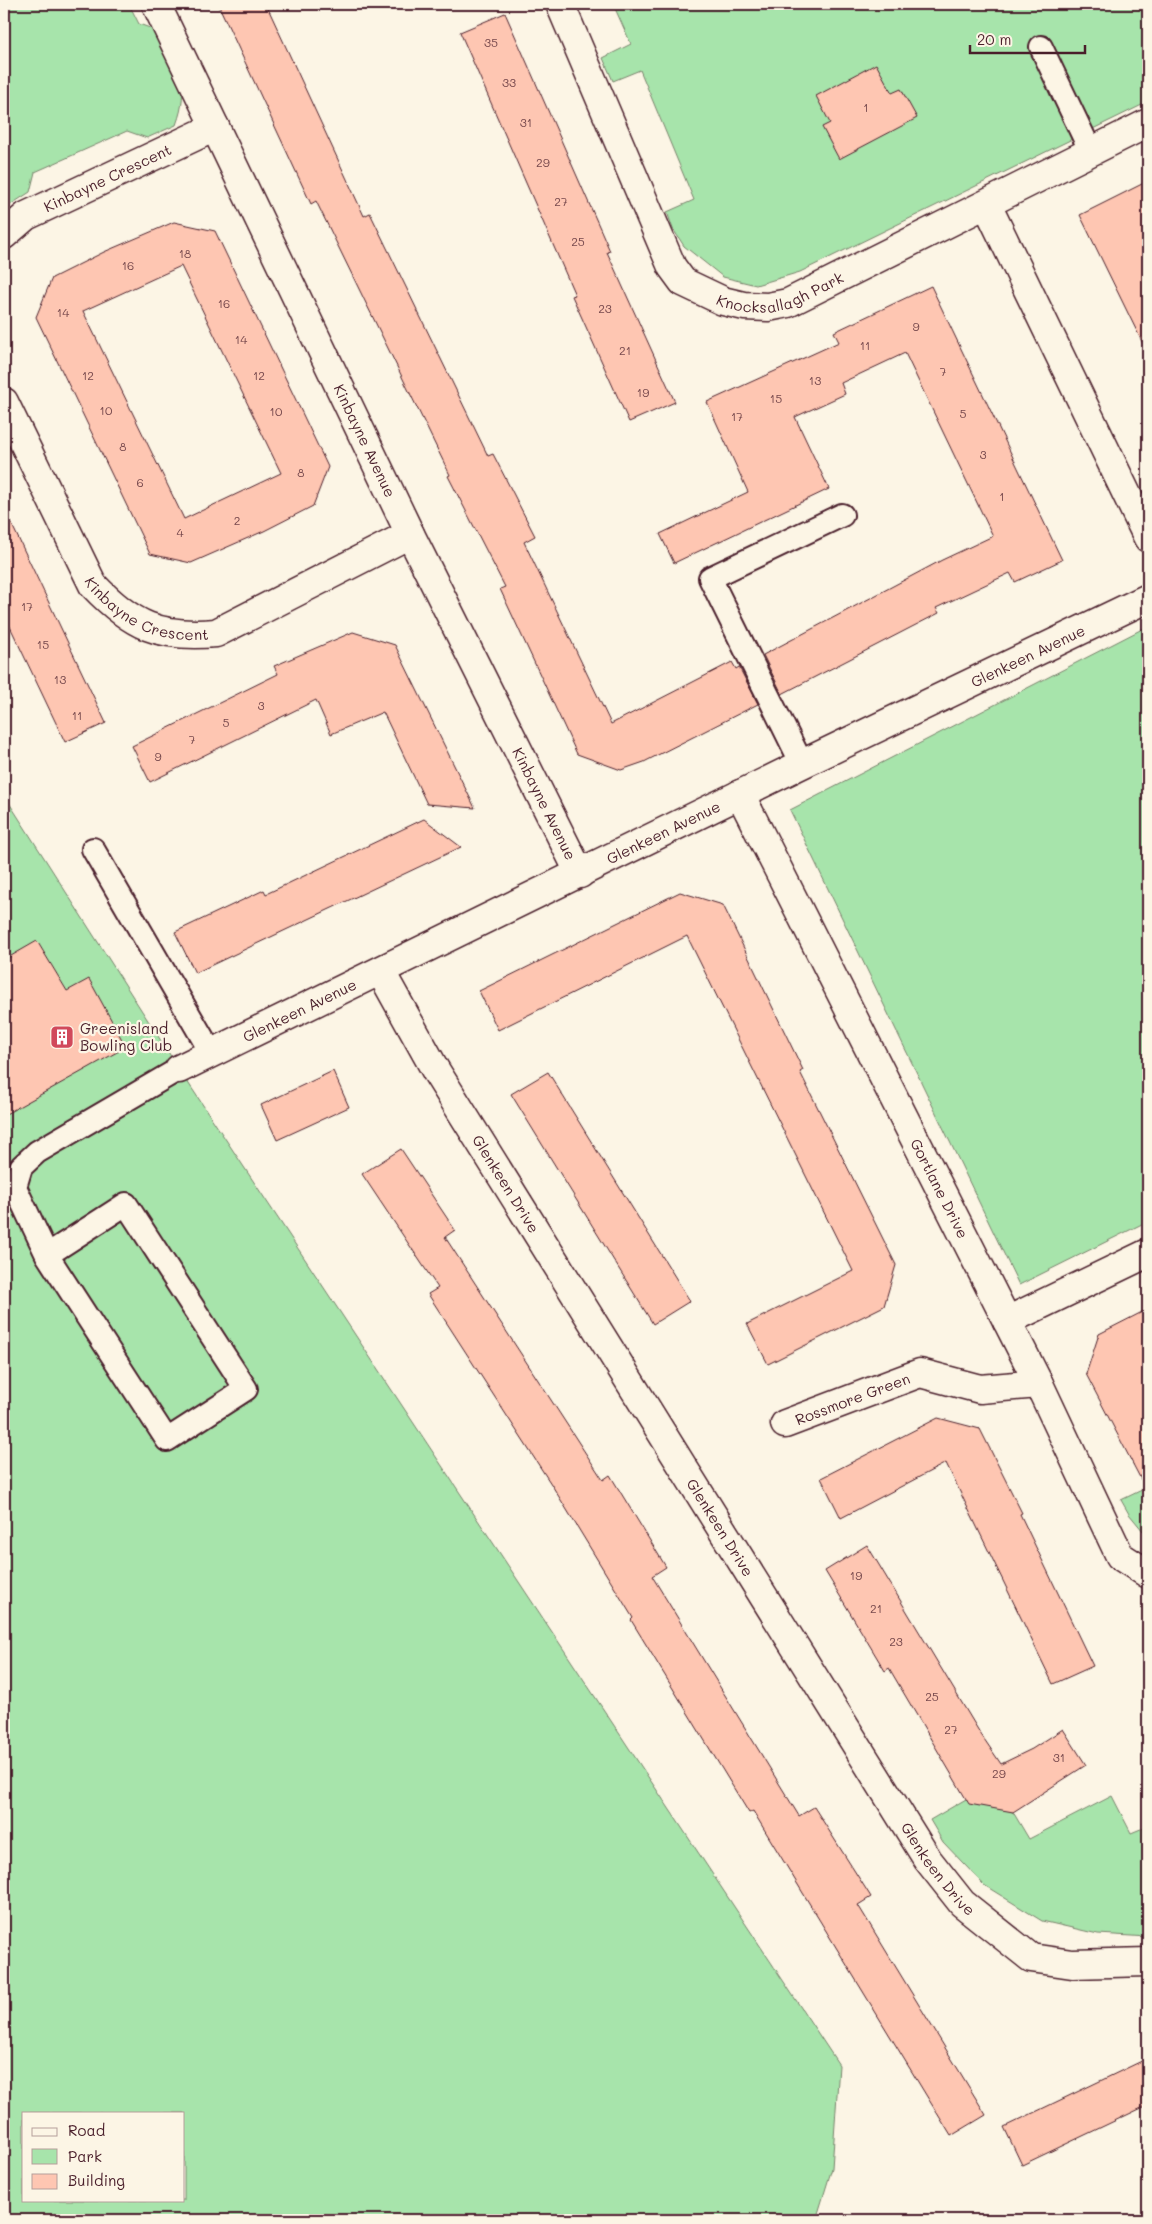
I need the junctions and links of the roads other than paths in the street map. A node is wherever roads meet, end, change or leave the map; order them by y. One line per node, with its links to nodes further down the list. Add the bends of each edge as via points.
1 (156, 4): 5 (street, Kinbayne Avenue)
2 (560, 4): 7 (street, Knocksallagh Park, via 672,267 683,282 723,301 768,307 788,303)
3 (1041, 47): 6 (lane)
4 (1148, 123): 6 (street, Knocksallagh Park)
5 (216, 127): 8 (street, Kinbayne Crescent, via 26,216); 11 (street, Kinbayne Avenue)
6 (1091, 152): 7 (street, Knocksallagh Park)
7 (988, 205): 12 (street)
8 (4, 235)
9 (4, 402): 11 (street, Kinbayne Crescent, via 93,585 114,607 161,631 188,636 216,633)
10 (842, 515): 14 (lane, via 710,578)
11 (410, 534): 17 (street, Kinbayne Avenue)
12 (1148, 538)
13 (1148, 598): 14 (street, Glenkeen Avenue)
14 (802, 764): 15 (street, Glenkeen Avenue)
15 (740, 794): 17 (street, Glenkeen Avenue); 23 (street, Gortlane Drive)
16 (93, 849): 19 (lane)
17 (580, 874): 18 (street, Glenkeen Avenue)
18 (381, 972): 19 (street, Glenkeen Avenue); 27 (street, Glenkeen Drive, via 441,1079 928,1860 962,1903 1031,1958 1072,1964)
19 (212, 1054): 20 (street, Glenkeen Avenue)
20 (179, 1069): 22 (lane, via 37,1152 21,1167 15,1187)
21 (1148, 1253): 23 (street)
22 (47, 1255): 22 (lane, via 126,1204 246,1389 167,1440)
23 (1007, 1321): 24 (street, Gortlane Drive)
24 (1039, 1384): 25 (street, Rossmore Green, via 980,1389 920,1373); 26 (street, Gortlane Drive, via 1120,1556)
25 (786, 1424)
26 (1148, 1574)
27 (1148, 1962)

